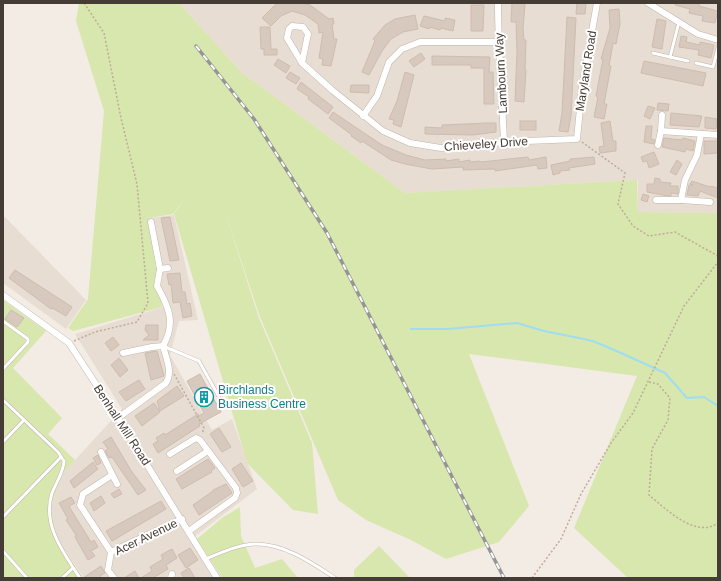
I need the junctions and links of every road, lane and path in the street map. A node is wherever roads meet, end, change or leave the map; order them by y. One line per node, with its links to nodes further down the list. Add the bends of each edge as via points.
1 (84, 3): 34 (path, via 104,33 137,184 148,304 137,322 95,332)
2 (498, 3): 7 (street, Lambourn Way)
3 (597, 3): 21 (street, Maryland Road, via 582,88)
4 (648, 3): 5 (street, via 660,8)
5 (678, 22): 6 (street, via 698,34); 10 (lane)
6 (718, 40)
7 (498, 42): 17 (street, via 420,42 402,49 389,62 377,96); 22 (street, Lambourn Way)
8 (718, 48): 14 (lane)
9 (654, 53): 10 (lane)
10 (670, 57): 11 (lane)
11 (688, 61)
12 (302, 63): 12 (street, Chieveley Drive, via 308,34 303,27 292,26 287,38); 17 (street, Chieveley Drive)
13 (696, 63): 14 (lane)
14 (713, 67): 15 (lane)
15 (718, 68)
16 (662, 115): 18 (street)
17 (363, 116): 22 (street, Chieveley Drive, via 383,131 410,143 441,148)
18 (661, 131): 19 (street); 23 (street)
19 (701, 134): 20 (street); 25 (street, via 697,155 685,180)
20 (718, 135)
21 (577, 139): 22 (street, Chieveley Drive); 28 (path, via 624,173 618,204 633,226 649,236 675,232)
22 (504, 142)
23 (658, 145)
24 (656, 200): 25 (street)
25 (681, 200): 26 (street)
26 (710, 202)
27 (151, 222): 31 (street)
28 (718, 256)
29 (718, 262): 39 (path, via 684,306)
30 (168, 268): 31 (street)
31 (160, 269): 35 (street, via 157,286 168,305 170,321 170,335)
32 (3, 296): 34 (street, Benhall Mill Road)
33 (3, 321): 37 (lane, via 28,339 28,342)
34 (69, 344): 42 (street, Benhall Mill Road)
35 (163, 346): 36 (street); 38 (street); 40 (lane, via 199,361)
36 (124, 353)
37 (3, 369)
38 (170, 371): 42 (street, via 166,383); 44 (path, via 177,376 204,428)
39 (648, 382): 55 (path, via 658,384 670,398 668,420 652,449 649,495 695,527 712,527); 67 (path, via 633,413 611,443 581,494 561,539)
40 (219, 397)
41 (3, 400): 43 (lane)
42 (118, 418): 54 (street, Benhall Mill Road)
43 (24, 420): 45 (lane); 49 (lane)
44 (200, 440): 46 (street); 48 (street, via 192,439)
45 (3, 442)
46 (208, 451): 50 (street); 56 (street, via 238,493 235,498)
47 (101, 452): 51 (street)
48 (170, 454)
49 (60, 456): 53 (lane, via 61,458); 60 (lane, via 64,464 49,503 49,519 58,545)
50 (177, 471)
51 (112, 475): 52 (street); 58 (street, via 83,494 80,505)
52 (117, 484)
53 (3, 517)
54 (182, 519): 56 (street, Benhall Mill Road); 58 (street, Acer Avenue)
55 (718, 523)
56 (189, 532): 59 (street, Benhall Mill Road)
57 (3, 551): 61 (lane)
58 (111, 552): 64 (street, Acer Avenue, via 108,570)
59 (205, 559): 65 (street, Benhall Mill Road); 66 (lane, via 255,544 276,546 307,560)
60 (73, 568): 62 (lane); 63 (lane)
61 (27, 578)
62 (62, 578)
63 (80, 578)
64 (114, 578)
65 (217, 578)
66 (335, 578)
67 (532, 578)

